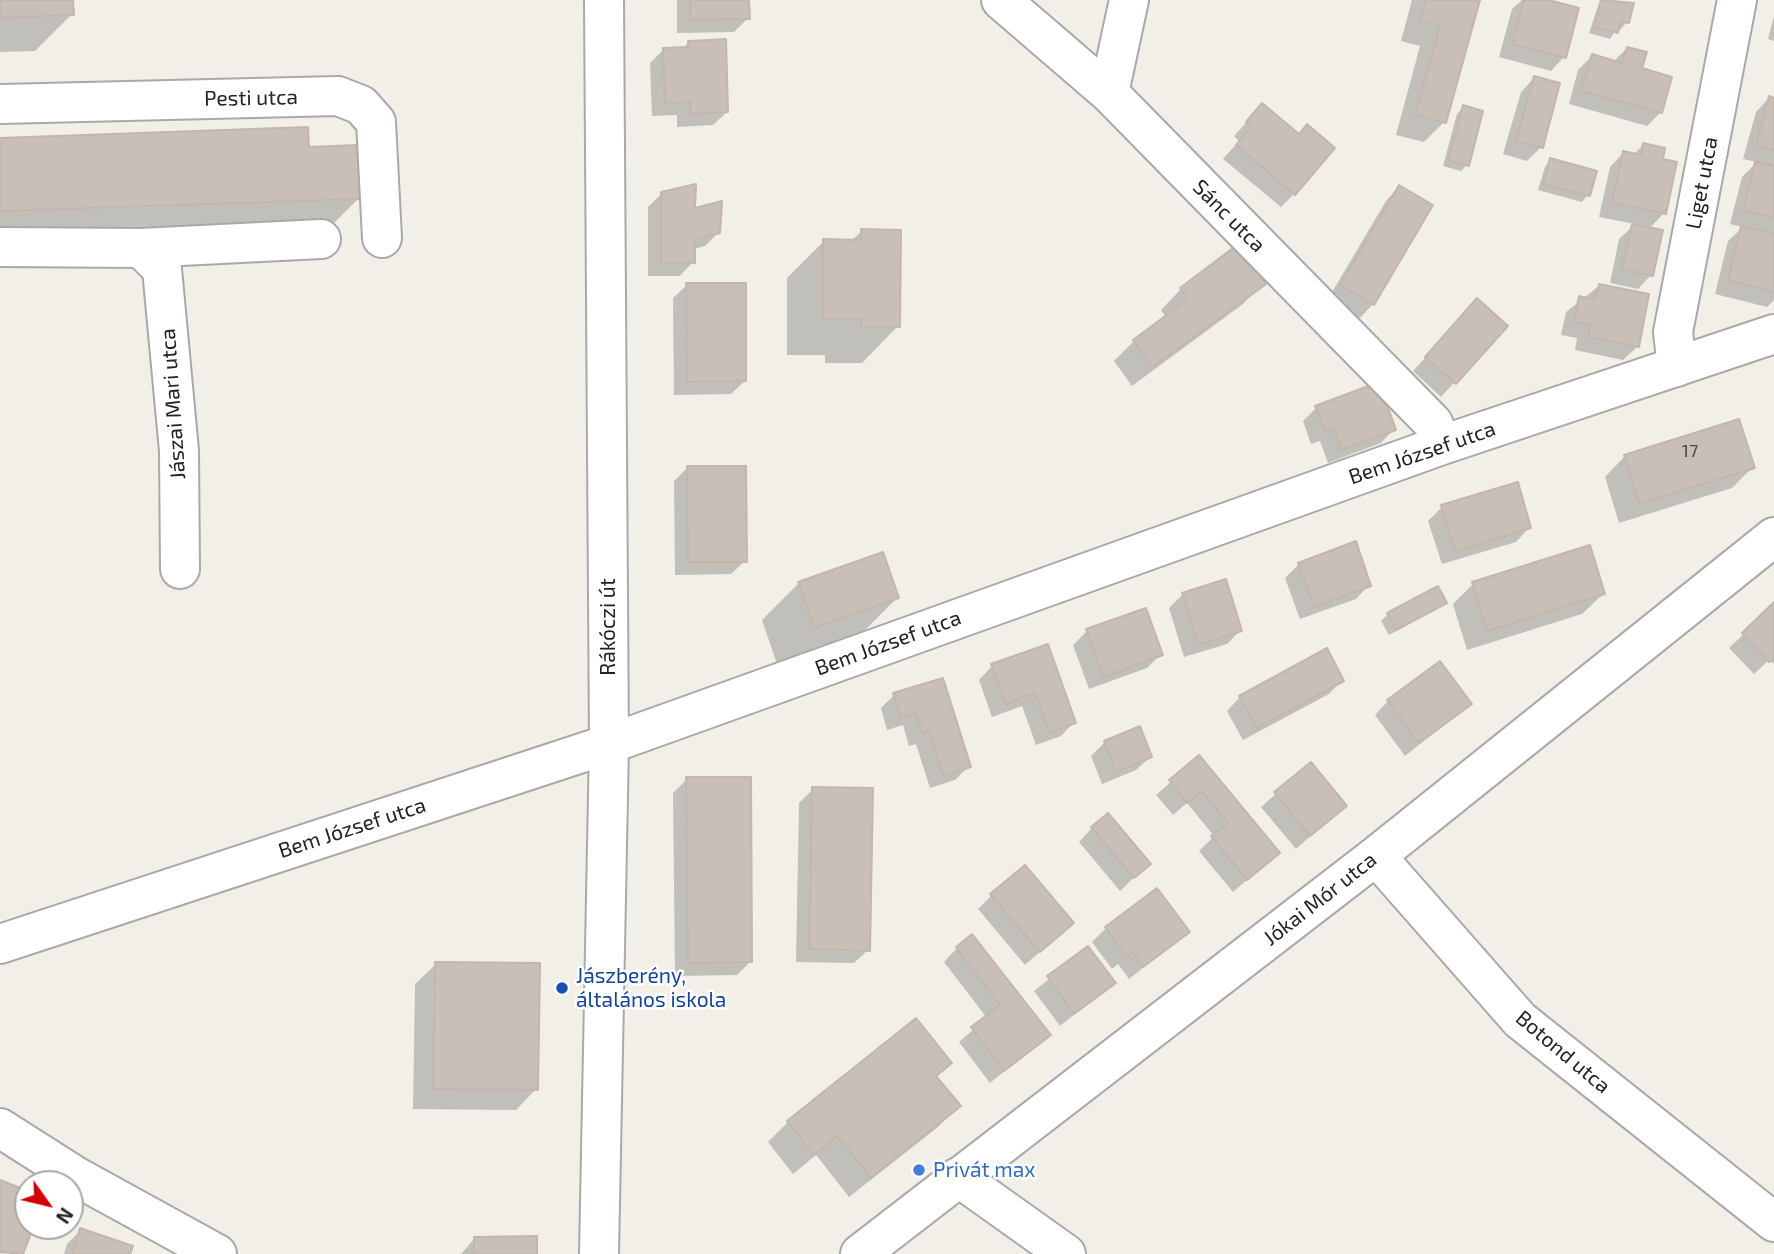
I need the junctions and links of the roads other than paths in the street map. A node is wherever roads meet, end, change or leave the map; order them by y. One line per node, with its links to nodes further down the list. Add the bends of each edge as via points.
1 (604, 0): 16 (street, Rákóczi út)
2 (1001, 0): 5 (street, Sánc utca)
3 (1129, 0): 5 (street)
4 (1727, 2): 12 (street, Liget utca, via 1673,332)
5 (1109, 93): 13 (street, Sánc utca, via 1433,423)
6 (0, 104): 7 (street, Pesti utca, via 338,96 362,105 376,122)
7 (382, 238)
8 (321, 239): 10 (street)
9 (0, 247): 10 (street)
10 (141, 248): 15 (street, Jászai Mari utca, via 162,270 179,451)
11 (1774, 334): 12 (street, Bem József utca)
12 (1676, 367): 13 (street, Bem József utca)
13 (1441, 445): 16 (street, Bem József utca)
14 (1774, 538): 17 (street, Jókai Mór utca)
15 (180, 569)
16 (609, 744): 18 (street, Bem József utca); 23 (street, Rákóczi út)
17 (1376, 856): 20 (street, Jókai Mór utca); 21 (street, Botond utca, via 1520,1020)
18 (0, 944)
19 (0, 1128): 22 (street, via 77,1177)
20 (958, 1177): 24 (street, Jókai Mór utca); 25 (street)
21 (1774, 1222)
22 (217, 1254)
23 (600, 1254)
24 (860, 1254)
25 (1066, 1254)

